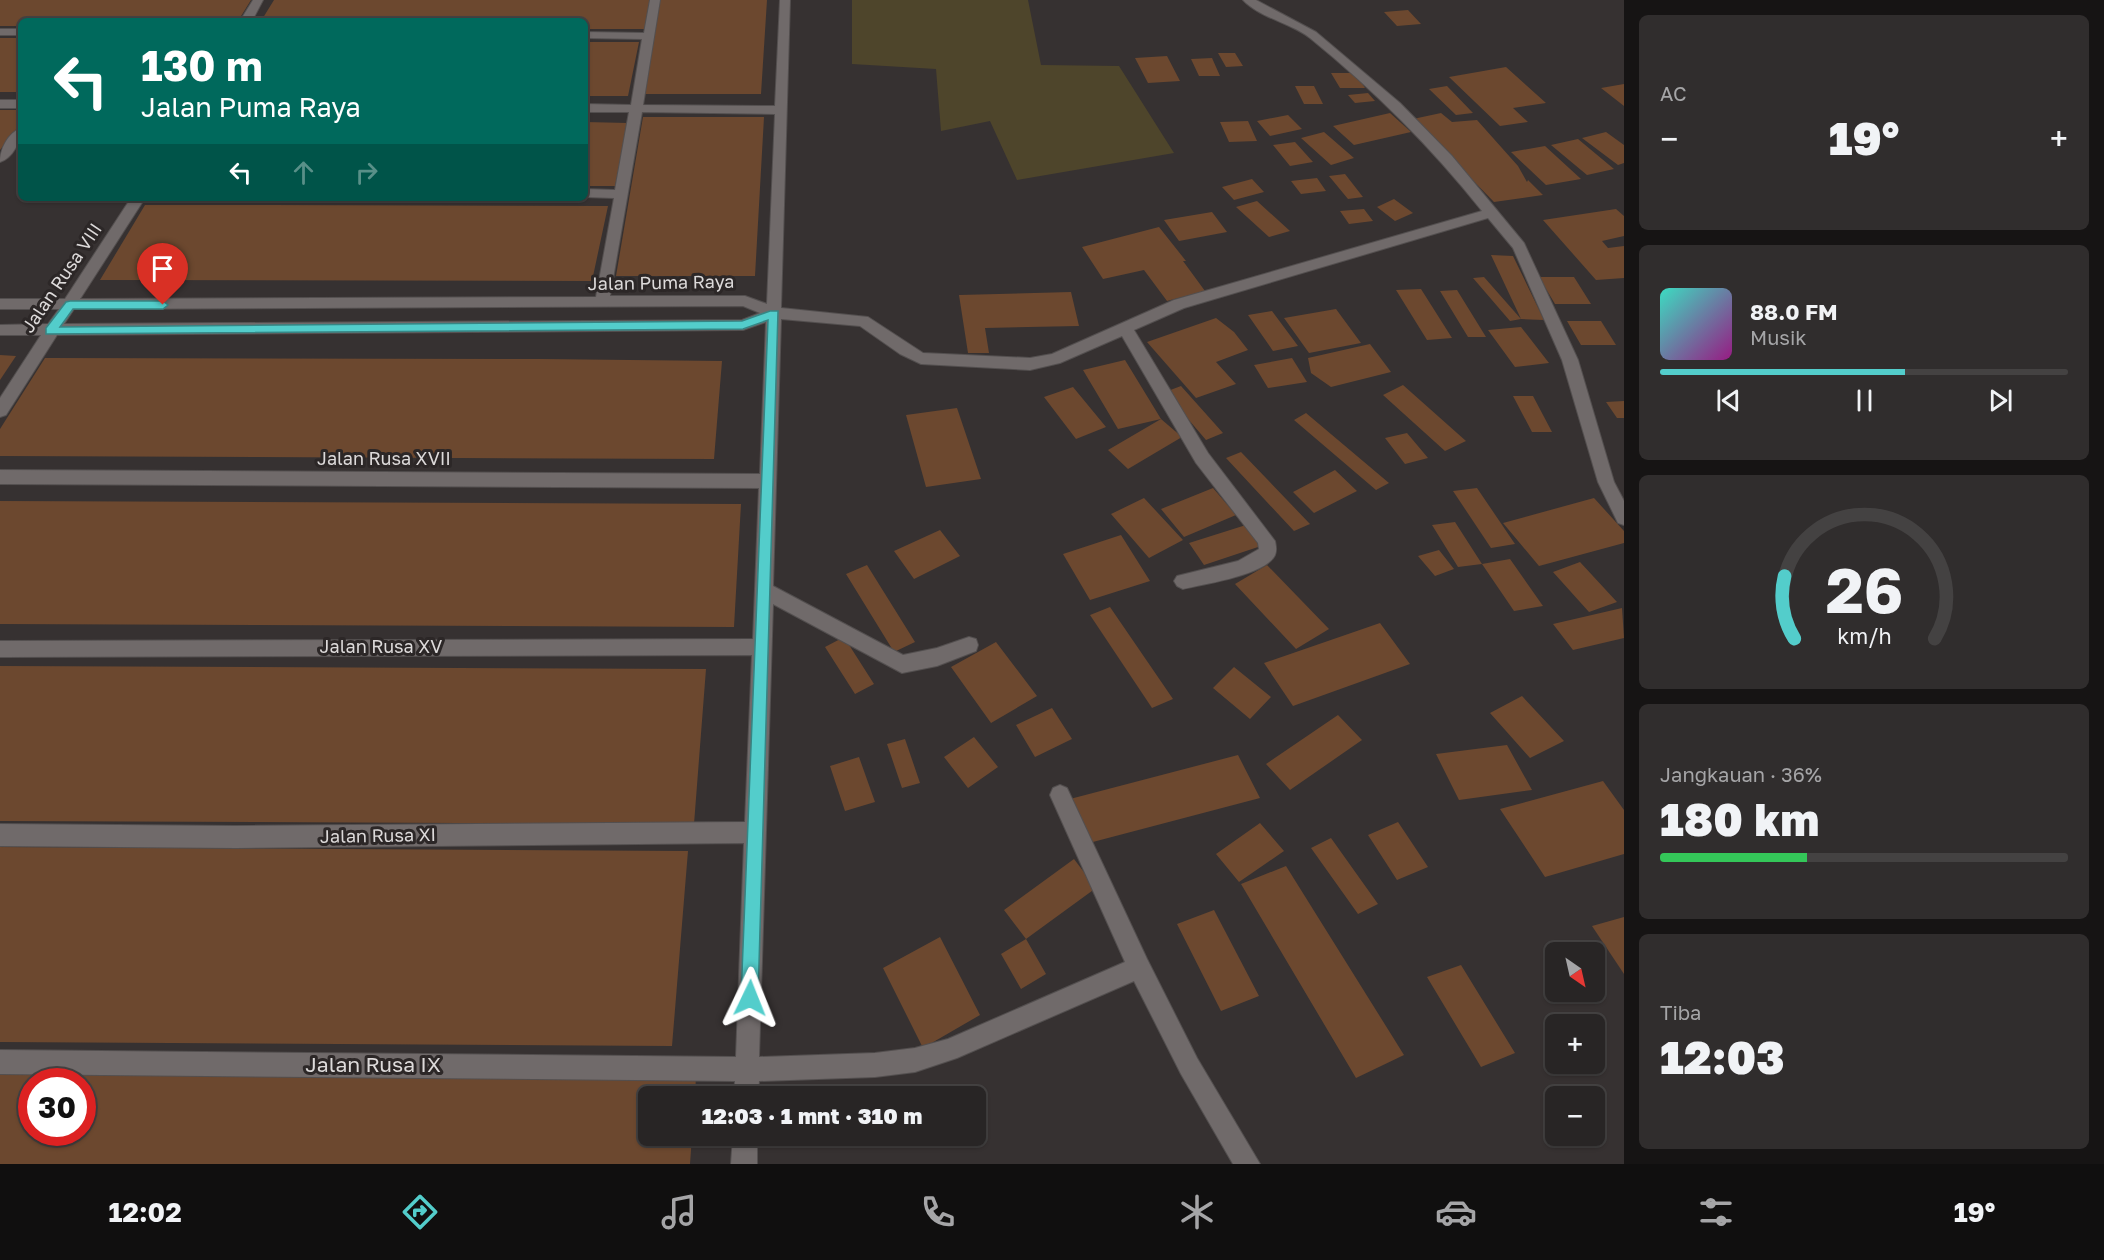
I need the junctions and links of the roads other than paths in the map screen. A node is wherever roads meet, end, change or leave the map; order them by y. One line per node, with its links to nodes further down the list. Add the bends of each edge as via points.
1 (258, 0): 5 (street)
2 (655, 0): 9 (street)
3 (785, 0): 14 (street)
4 (1248, 0): 20 (street, via 1312,34 1337,54 1396,106 1447,159)
5 (248, 18)
6 (0, 32): 7 (street)
7 (18, 32)
8 (588, 35): 9 (street)
9 (647, 36): 13 (street)
10 (0, 104): 11 (street)
11 (18, 104)
12 (588, 108): 13 (street)
13 (635, 108): 14 (street); 18 (street)
14 (781, 110): 24 (street)
15 (18, 136): 16 (street)
16 (0, 158)
17 (588, 194): 18 (street)
18 (620, 194): 21 (street)
19 (136, 201): 23 (street, Jalan Rusa VIII)
20 (1490, 213): 25 (street, via 1179,304); 31 (street, via 1519,246 1530,268 1570,360 1606,482)
21 (602, 303): 23 (street, Jalan Puma Raya); 24 (street, Jalan Puma Raya, via 745,301)
22 (0, 304): 23 (street, Jalan Puma Raya)
23 (70, 305): 27 (street, Jalan Rusa VIII)
24 (774, 314): 25 (street, via 863,321 921,358 1030,364 1055,359); 27 (street, via 743,325); 30 (street)
25 (1124, 327): 32 (street, via 1202,459 1266,541 1268,552 1262,558)
26 (0, 330): 27 (street)
27 (50, 331): 28 (street, Jalan Rusa VIII)
28 (0, 411)
29 (0, 477): 30 (street, Jalan Rusa XVII)
30 (768, 481): 33 (street)
31 (1624, 518)
32 (1183, 581)
33 (764, 590): 34 (street, via 902,664); 35 (street)
34 (969, 645)
35 (762, 646): 36 (street, Jalan Rusa XV); 38 (street)
36 (0, 649)
37 (1060, 795): 40 (street)
38 (756, 832): 39 (street, Jalan Rusa XI); 42 (street)
39 (0, 835)
40 (1139, 967): 42 (street, Jalan Rusa IX, via 948,1050 915,1060); 46 (street, via 1189,1066)
41 (0, 1062): 42 (street, Jalan Rusa IX)
42 (747, 1069): 43 (street)
43 (746, 1086)
44 (745, 1146): 45 (street)
45 (744, 1164)
46 (1246, 1164)

